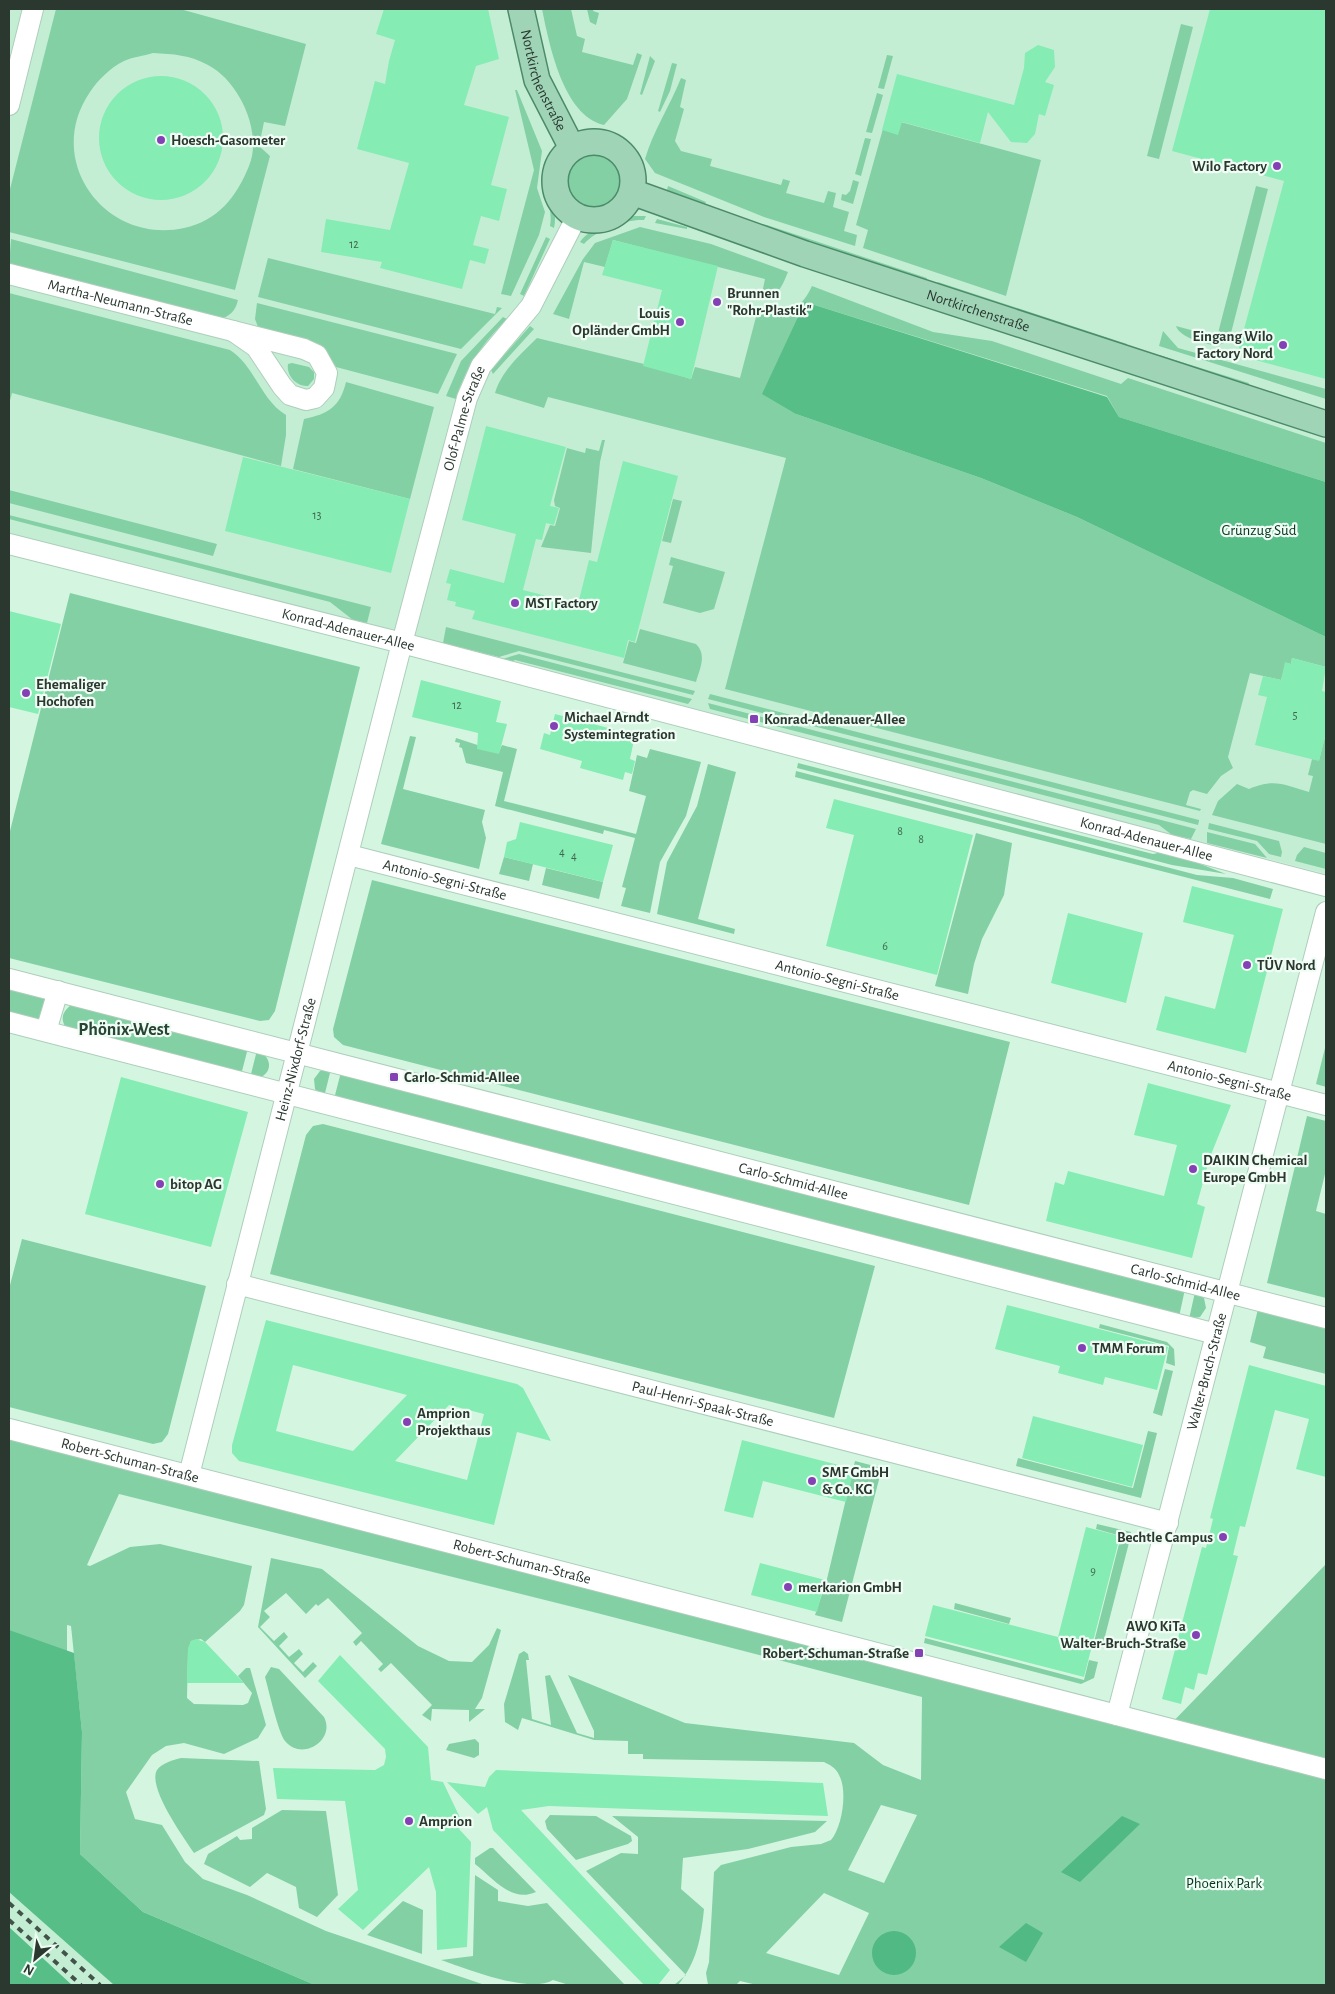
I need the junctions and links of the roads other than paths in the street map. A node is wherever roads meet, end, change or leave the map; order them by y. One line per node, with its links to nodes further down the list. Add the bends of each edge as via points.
1 (34, 9): 3 (street)
2 (521, 9): 4 (main road, Nortkirchenstraße, via 537,80)
3 (9, 105)
4 (572, 148): 5 (main road, via 594,141 617,149 632,168); 6 (main road, via 557,166 556,189 560,200)
5 (632, 192): 6 (main road, via 627,202 610,217 599,220); 9 (main road, Nortkirchenstraße, via 805,254)
6 (577, 216): 11 (street, Olof-Palme-Straße, via 531,306 491,352 472,382)
7 (9, 274): 8 (street, Martha-Neumann-Straße)
8 (233, 331)
9 (1326, 424)
10 (9, 544): 11 (street, Konrad-Adenauer-Allee)
11 (402, 643): 12 (street, Heinz-Nixdorf-Straße); 13 (street, Konrad-Adenauer-Allee)
12 (349, 855): 19 (street, Heinz-Nixdorf-Straße); 20 (street, Antonio-Segni-Straße)
13 (1326, 886)
14 (1326, 912): 20 (street, Walter-Bruch-Straße)
15 (9, 979): 16 (street, Carlo-Schmid-Allee)
16 (58, 991): 18 (street); 19 (street, Carlo-Schmid-Allee)
17 (9, 1022): 18 (street)
18 (46, 1031): 21 (street)
19 (298, 1053): 21 (street, Heinz-Nixdorf-Straße); 24 (street, Carlo-Schmid-Allee)
20 (1279, 1093): 22 (street, Antonio-Segni-Straße); 24 (street, Walter-Bruch-Straße)
21 (287, 1094): 23 (street, Heinz-Nixdorf-Straße); 26 (street)
22 (1326, 1105)
23 (237, 1284): 28 (street, Heinz-Nixdorf-Straße); 29 (street, Paul-Henri-Spaak-Straße)
24 (1228, 1292): 25 (street, Carlo-Schmid-Allee); 26 (street, Walter-Bruch-Straße)
25 (1326, 1318)
26 (1216, 1334): 29 (street, Walter-Bruch-Straße)
27 (9, 1429): 28 (street, Robert-Schuman-Straße)
28 (189, 1476): 30 (street, Robert-Schuman-Straße)
29 (1168, 1524): 30 (street, Walter-Bruch-Straße)
30 (1117, 1715): 31 (street, Robert-Schuman-Straße)
31 (1326, 1769)

